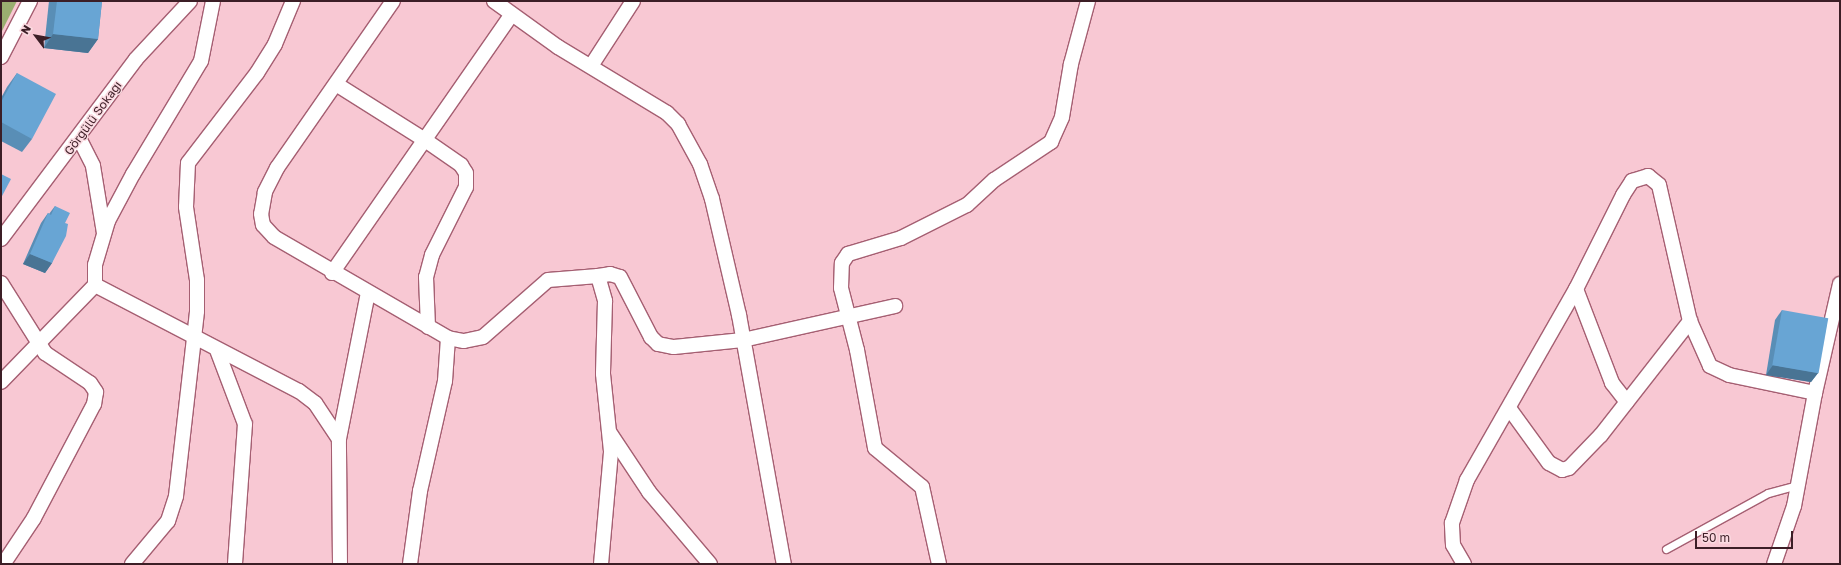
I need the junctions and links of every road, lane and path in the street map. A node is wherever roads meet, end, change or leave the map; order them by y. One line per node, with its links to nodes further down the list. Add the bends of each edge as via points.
1 (30, 1): 10 (street)
2 (190, 1): 13 (street, Görgülü Sokağı, via 136,59)
3 (213, 1): 15 (street, via 201,61 133,174)
4 (293, 1): 29 (street, via 275,44 257,73 188,163 186,207 197,280)
5 (394, 1): 12 (street)
6 (494, 1): 9 (street)
7 (634, 1): 11 (street)
8 (1088, 1): 25 (street, via 1062,116 1051,142 994,180 967,205 901,238 848,254 840,272)
9 (512, 14): 11 (street); 14 (street)
10 (1, 57)
11 (591, 66): 30 (street, via 667,112 688,143 712,199)
12 (336, 84): 14 (street); 17 (street, via 276,168 265,192 261,214 274,237)
13 (79, 138): 15 (street, via 93,166); 16 (street, Görgülü Sokağı)
14 (425, 140): 17 (street); 27 (street, via 461,166 466,173 466,187 430,262 426,284)
15 (104, 235): 21 (street, via 95,266)
16 (1, 239)
17 (332, 273): 23 (street)
18 (598, 276): 28 (street, via 548,280 483,337 464,341); 30 (street, via 610,274 620,277 628,288 642,323 658,344 674,347); 37 (street, via 605,301 603,374)
19 (1, 283): 31 (street)
20 (1840, 284): 34 (street)
21 (95, 285): 29 (street); 31 (street)
22 (1576, 289): 26 (street, via 1623,195 1632,181 1648,176 1659,185); 35 (street, via 1612,383); 36 (street)
23 (368, 293): 27 (street); 38 (street)
24 (895, 306): 25 (street)
25 (848, 317): 30 (street); 49 (street, via 875,448 922,487)
26 (1690, 321): 34 (street, via 1710,366 1729,375); 35 (street)
27 (428, 327): 28 (street)
28 (448, 338): 45 (street, via 445,381 420,491)
29 (194, 339): 32 (street); 42 (street, via 176,496 168,521)
30 (743, 340): 48 (street)
31 (37, 343): 33 (street); 41 (street, via 56,363 90,383 96,392 94,404 34,518)
32 (216, 350): 38 (street, via 315,403); 43 (street, via 245,424)
33 (1, 382)
34 (1815, 393): 39 (street)
35 (1627, 402): 36 (street, via 1569,468 1562,470 1541,454)
36 (1509, 408): 50 (street, via 1458,501 1452,523 1454,545)
37 (610, 433): 46 (street, via 610,475); 47 (street, via 649,492)
38 (339, 439): 44 (street)
39 (1798, 485): 40 (lane, via 1768,492); 51 (street)
40 (1666, 549)
41 (4, 562)
42 (132, 564)
43 (235, 564)
44 (340, 564)
45 (410, 564)
46 (601, 564)
47 (710, 564)
48 (784, 564)
49 (940, 564)
50 (1464, 564)
51 (1774, 564)

